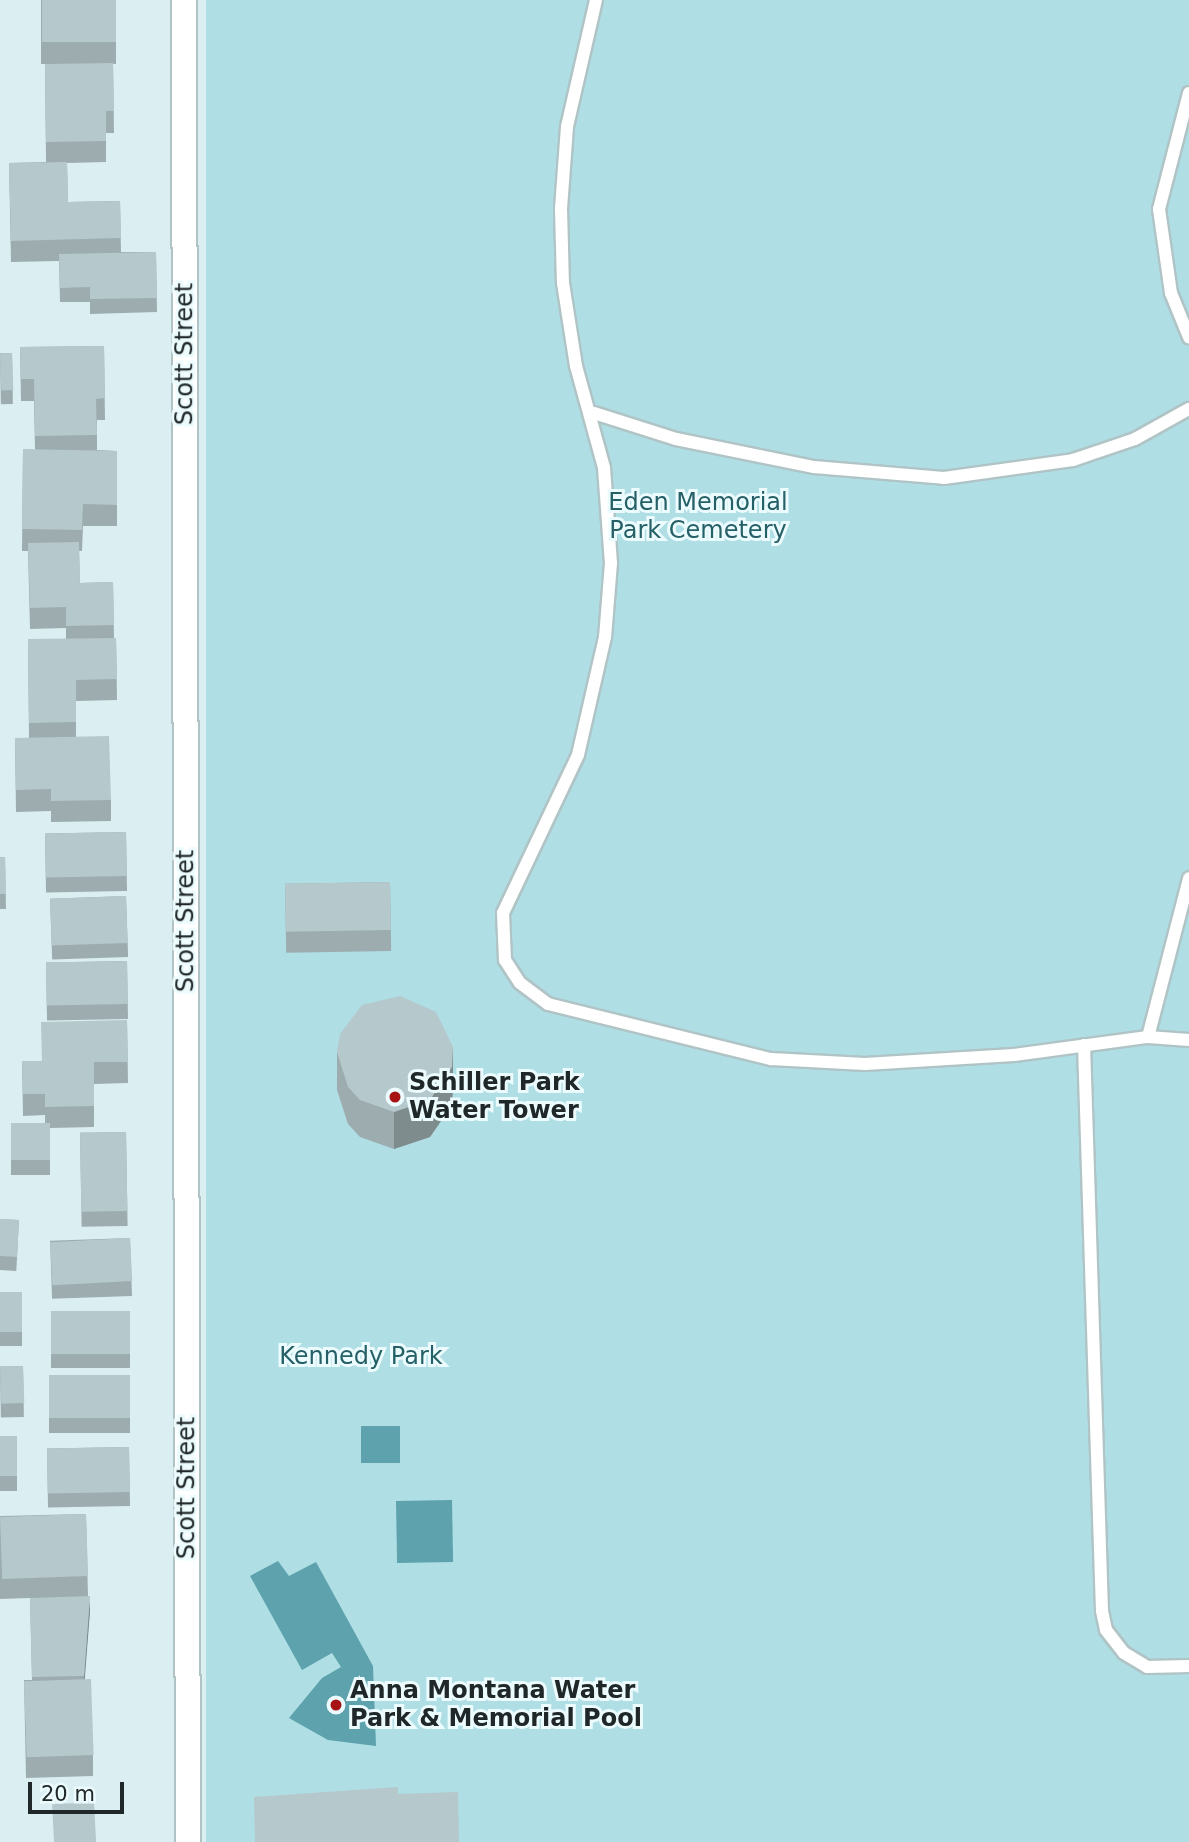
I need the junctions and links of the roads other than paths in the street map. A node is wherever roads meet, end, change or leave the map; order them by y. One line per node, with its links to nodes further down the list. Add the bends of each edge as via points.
1 (184, 0): 12 (street, Scott Street)
2 (596, 0): 6 (lane, via 567,127 561,209 573,352)
3 (1189, 93): 4 (lane, via 1160,209 1171,293)
4 (1189, 337)
5 (1189, 409): 6 (lane, via 1135,439 1073,460 944,478 814,467 676,439)
6 (594, 413): 10 (lane, via 611,563 605,637 578,755 503,913 500,941 520,983 548,1004 607,1024 771,1059 865,1064)
7 (1189, 877): 8 (lane)
8 (1148, 1037): 9 (lane); 10 (lane)
9 (1189, 1040)
10 (1084, 1045): 11 (lane, via 1102,1611 1106,1630 1124,1653 1147,1667)
11 (1189, 1666)
12 (187, 1842)

